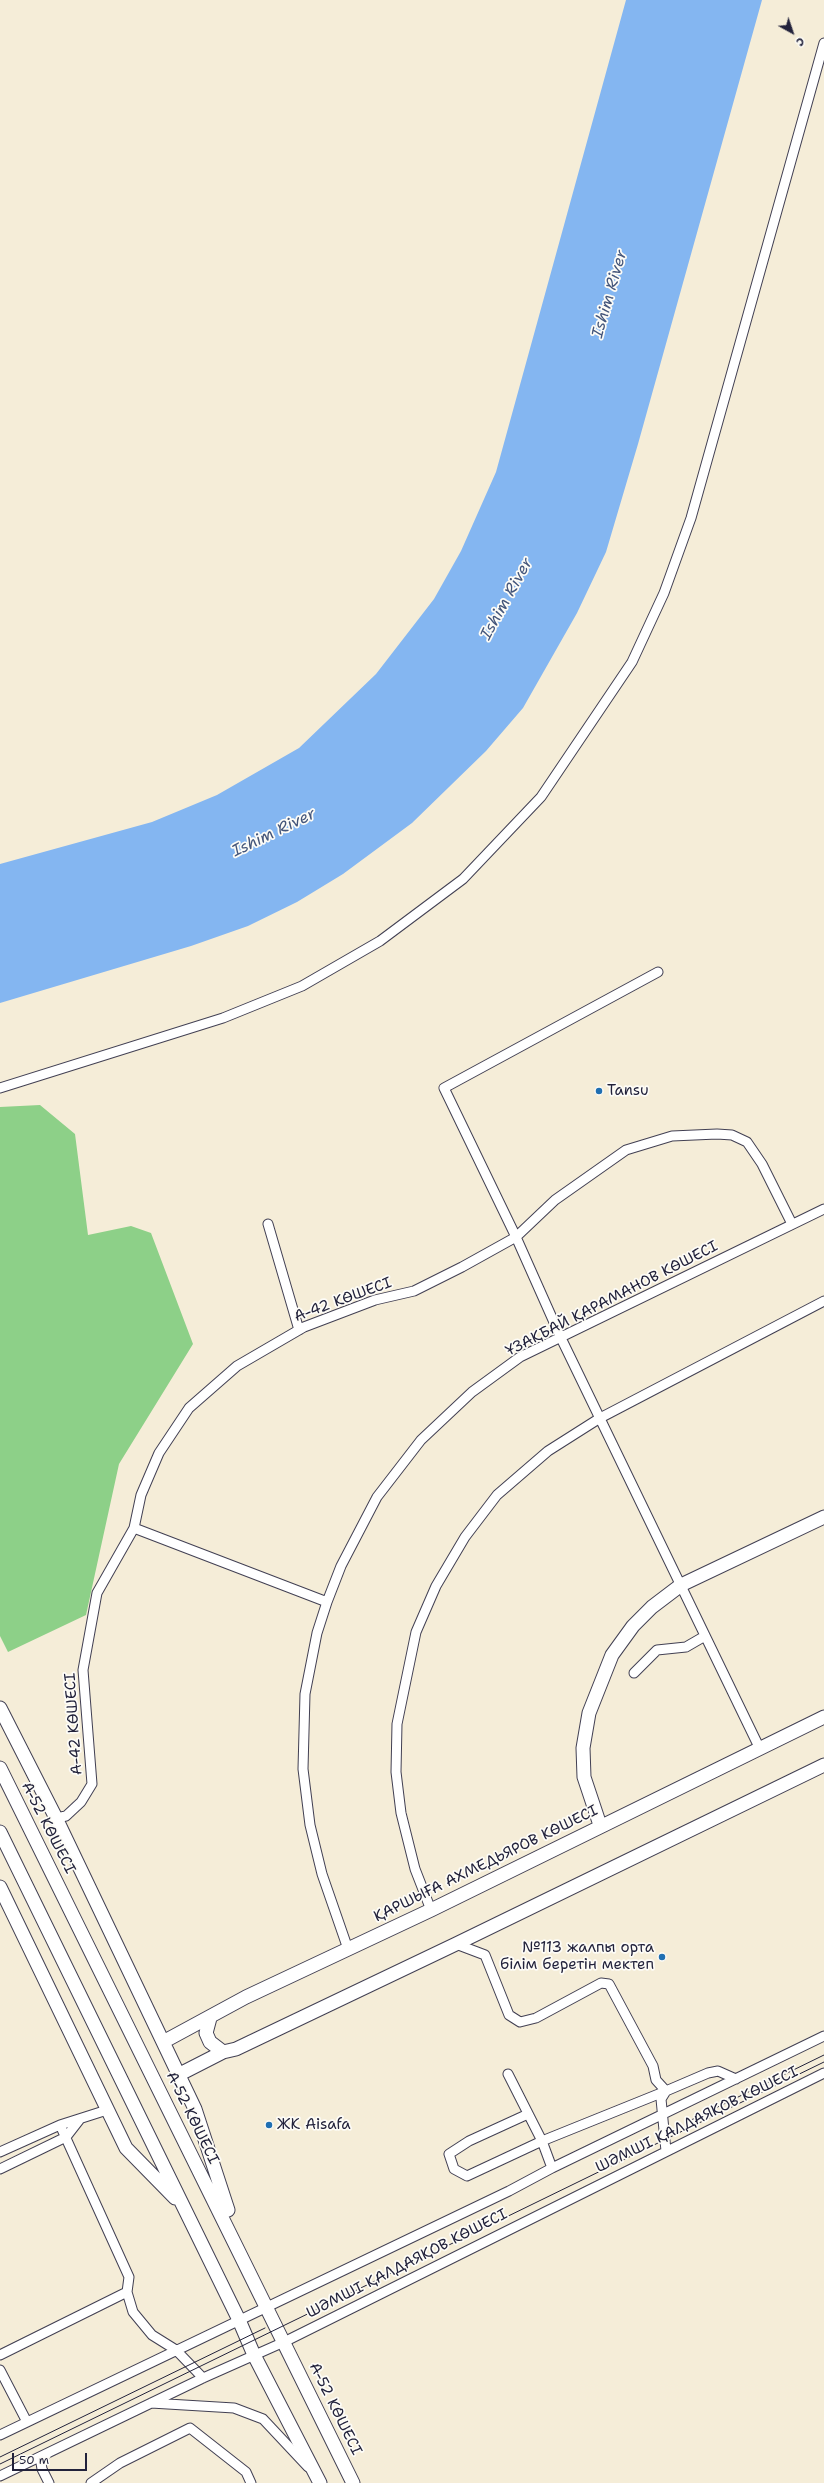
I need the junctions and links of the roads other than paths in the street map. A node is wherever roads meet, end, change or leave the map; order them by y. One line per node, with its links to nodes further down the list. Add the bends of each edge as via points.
1 (824, 43): 3 (street, via 691,518 664,593 632,662 541,797 463,879 380,940 302,986 224,1018)
2 (658, 972): 7 (street, via 444,1088)
3 (0, 1088)
4 (824, 1209): 6 (street, ҰЗАҚБАЙ ҚАРАМАНОВ КӨШЕСІ)
5 (268, 1224): 9 (street)
6 (792, 1224): 7 (street, А-42 КӨШЕСІ, via 762,1164 747,1142 732,1135 672,1136 626,1150 555,1200); 10 (street, ҰЗАҚБАЙ ҚАРАМАНОВ КӨШЕСІ)
7 (516, 1237): 9 (street, А-42 КӨШЕСІ, via 414,1291 375,1300); 10 (street)
8 (824, 1301): 11 (street)
9 (299, 1330): 13 (street, А-42 КӨШЕСІ, via 237,1366 188,1408 159,1453 141,1495)
10 (561, 1338): 11 (street); 15 (street, ҰЗАҚБАЙ ҚАРАМАНОВ КӨШЕСІ, via 520,1357 472,1392 421,1440 377,1497 341,1566)
11 (600, 1418): 14 (street); 28 (street, via 548,1450 497,1495 465,1537 440,1580 416,1632 398,1724 396,1772 401,1813 415,1869)
12 (824, 1518): 14 (street)
13 (134, 1528): 15 (street); 23 (street, А-42 КӨШЕСІ, via 97,1593 83,1670 92,1784 81,1802 66,1816)
14 (681, 1586): 16 (street); 24 (street, via 647,1612 612,1655 589,1713 583,1748 584,1777)
15 (327, 1602): 30 (street, ҰЗАҚБАЙ ҚАРАМАНОВ КӨШЕСІ, via 317,1633 305,1694 302,1769 310,1825 322,1874)
16 (705, 1636): 17 (street, via 686,1647 657,1650); 20 (street)
17 (634, 1673)
18 (0, 1708): 23 (street)
19 (824, 1717): 20 (street, ҚАРШЫҒА АХМЕДЬЯРОВ КӨШЕСІ)
20 (759, 1747): 24 (street, ҚАРШЫҒА АХМЕДЬЯРОВ КӨШЕСІ)
21 (824, 1765): 29 (street)
22 (0, 1768): 52 (street, А-52 КӨШЕСІ)
23 (56, 1818): 33 (street)
24 (600, 1825): 28 (street, ҚАРШЫҒА АХМЕДЬЯРОВ КӨШЕСІ)
25 (0, 1832): 51 (street)
26 (0, 1886): 27 (street)
27 (4, 1903): 40 (street)
28 (432, 1910): 30 (street, ҚАРШЫҒА АХМЕДЬЯРОВ КӨШЕСІ)
29 (456, 1944): 34 (street, via 236,2049); 39 (street, via 485,1955 509,2015 520,2022 536,2018 601,1983 609,1984 654,2066 656,2080)
30 (348, 1949): 31 (street, ҚАРШЫҒА АХМЕДЬЯРОВ КӨШЕСІ, via 246,1997)
31 (210, 2018): 33 (street, ҚАРШЫҒА АХМЕДЬЯРОВ КӨШЕСІ); 34 (street, via 206,2033 210,2042)
32 (824, 2036): 38 (street, ШӘМШІ ҚАЛДАЯҚОВ КӨШЕСІ)
33 (163, 2042): 37 (street)
34 (223, 2052): 37 (street)
35 (824, 2073): 47 (street, ШӘМШІ ҚАЛДАЯҚОВ КӨШЕСІ)
36 (508, 2074): 41 (street)
37 (178, 2075): 52 (street, via 194,2109)
38 (736, 2079): 39 (street, via 718,2071); 42 (street, ШӘМШІ ҚАЛДАЯҚОВ КӨШЕСІ)
39 (666, 2091): 42 (street, via 662,2099); 46 (street)
40 (107, 2110): 43 (street); 51 (street, via 126,2148)
41 (528, 2114): 46 (street); 46 (street, via 470,2141 449,2154 454,2169 467,2176)
42 (662, 2115): 47 (street); 49 (street, ШӘМШІ ҚАЛДАЯҚОВ КӨШЕСІ)
43 (80, 2119): 44 (street); 45 (street)
44 (60, 2125): 45 (street); 48 (street)
45 (66, 2138): 50 (street); 53 (street, via 129,2277)
46 (542, 2141): 49 (street)
47 (666, 2151): 56 (street, ШӘМШІ ҚАЛДАЯҚОВ КӨШЕСІ)
48 (0, 2152)
49 (552, 2168): 54 (street, ШӘМШІ ҚАЛДАЯҚОВ КӨШЕСІ)
50 (0, 2170)
51 (183, 2207): 55 (street)
52 (248, 2266): 54 (street, А-52 КӨШЕСІ)
53 (127, 2292): 57 (street, via 133,2312 152,2335); 58 (street)
54 (267, 2307): 55 (street, ШӘМШІ ҚАЛДАЯҚОВ КӨШЕСІ); 56 (street, А-52 КӨШЕСІ)
55 (239, 2320): 57 (street, ШӘМШІ ҚАЛДАЯҚОВ КӨШЕСІ); 59 (street)
56 (284, 2342): 59 (street, ШӘМШІ ҚАЛДАЯҚОВ КӨШЕСІ); 71 (street, А-52 КӨШЕСІ)
57 (176, 2350): 61 (street); 63 (street, ШӘМШІ ҚАЛДАЯҚОВ КӨШЕСІ)
58 (0, 2355)
59 (254, 2355): 61 (street, ШӘМШІ ҚАЛДАЯҚОВ КӨШЕСІ); 67 (street)
60 (0, 2370): 63 (street)
61 (203, 2378): 62 (street, ШӘМШІ ҚАЛДАЯҚОВ КӨШЕСІ)
62 (150, 2403): 65 (street, ШӘМШІ ҚАЛДАЯҚОВ КӨШЕСІ); 67 (street, via 234,2408 263,2419)
63 (27, 2422): 64 (street, ШӘМШІ ҚАЛДАЯҚОВ КӨШЕСІ)
64 (0, 2435)
65 (40, 2457): 66 (street, ШӘМШІ ҚАЛДАЯҚОВ КӨШЕСІ); 68 (street, via 42,2469)
66 (0, 2476)
67 (318, 2480)
68 (49, 2483)
69 (91, 2483): 70 (street, via 120,2463 190,2428 246,2472)
70 (251, 2483)
71 (354, 2483)

